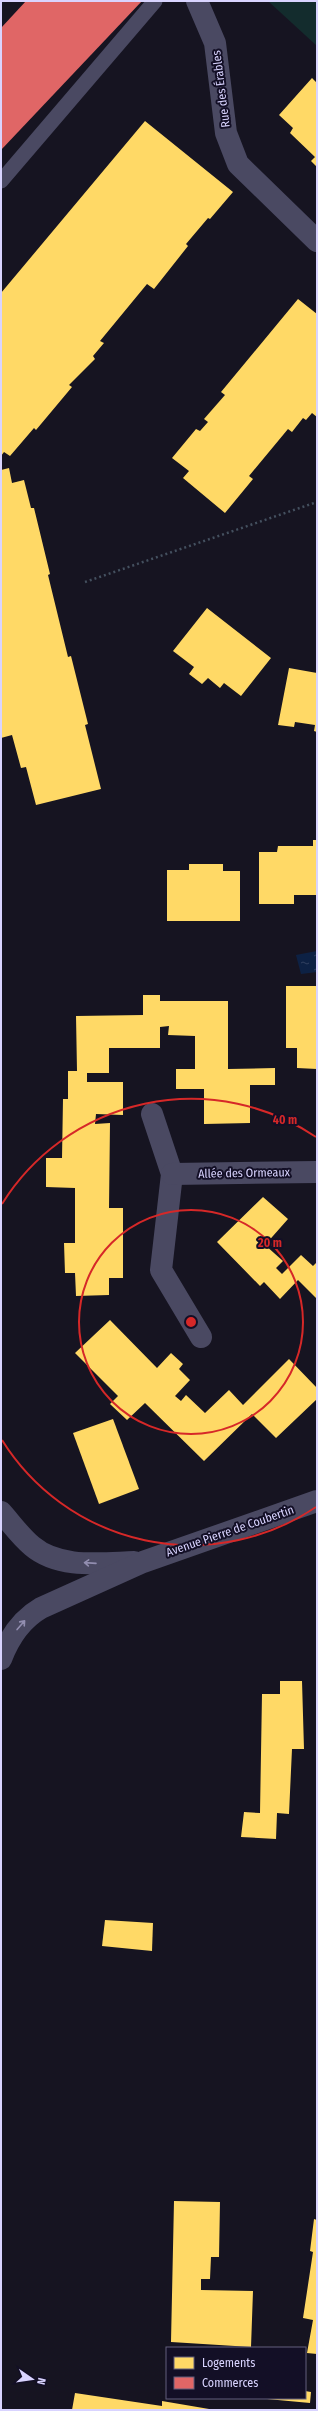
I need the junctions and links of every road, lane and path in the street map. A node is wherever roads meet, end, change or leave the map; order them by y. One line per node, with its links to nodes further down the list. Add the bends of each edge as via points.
1 (154, 1): 3 (lane)
2 (197, 1): 4 (street, Rue des Érables, via 216,43 226,133 238,164)
3 (1, 181)
4 (317, 242)
5 (317, 502): 6 (path)
6 (86, 582)
7 (152, 1114): 9 (street)
8 (317, 1172): 9 (street, Allée des Ormeaux)
9 (172, 1174): 10 (street, via 161,1270)
10 (201, 1337)
11 (317, 1501): 13 (street, Avenue Pierre de Coubertin)
12 (1, 1512): 13 (street, Avenue Pierre de Coubertin, one-way to 12, via 93,1563 59,1560 33,1547)
13 (143, 1562): 14 (street, Avenue Pierre de Coubertin, one-way to 13, via 11,1637 32,1613)
14 (1, 1658)

